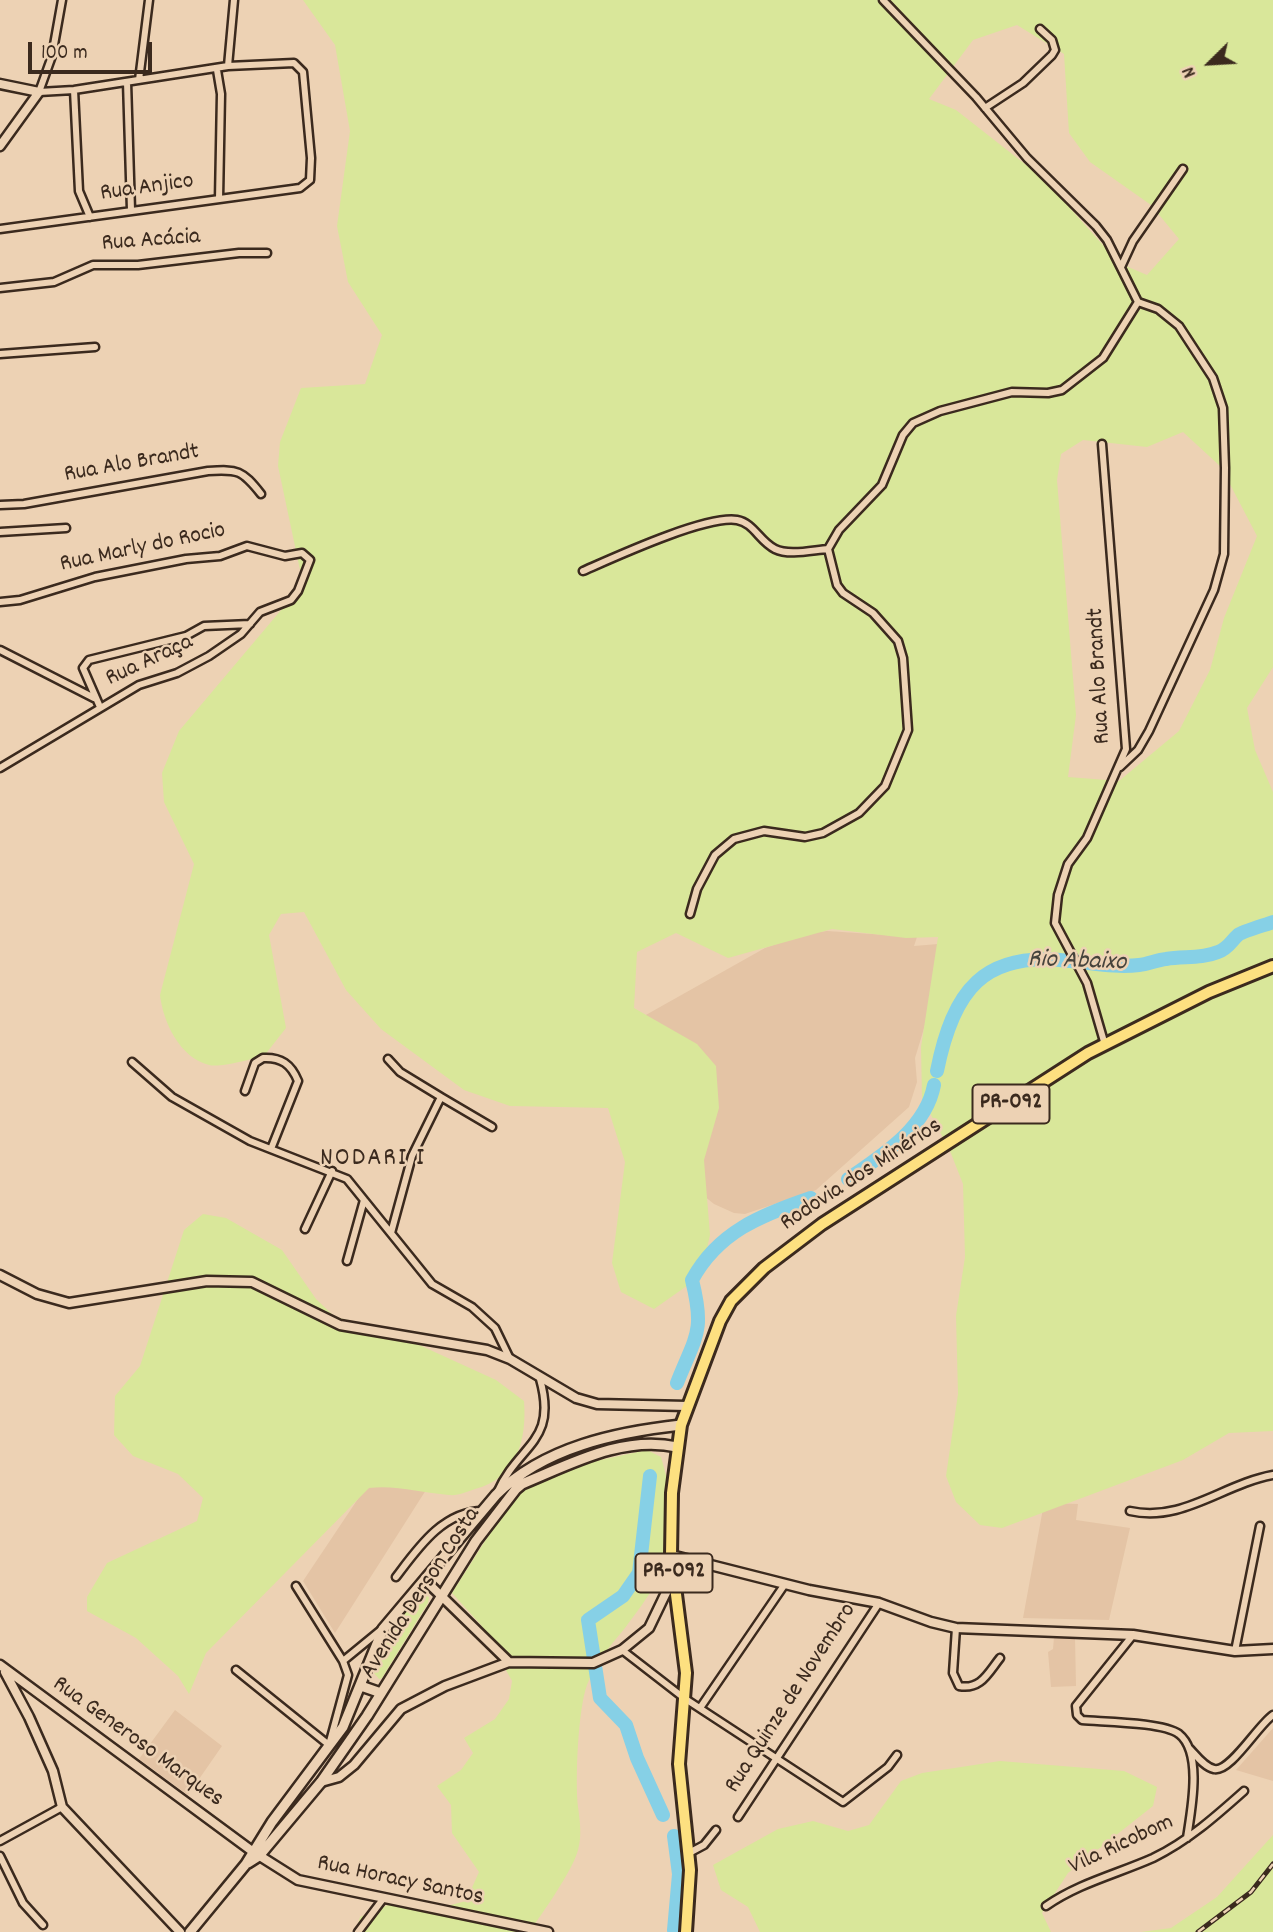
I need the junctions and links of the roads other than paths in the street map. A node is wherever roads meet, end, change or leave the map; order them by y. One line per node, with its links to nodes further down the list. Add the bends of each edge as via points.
1 (62, 0): 12 (street, via 52,56)
2 (149, 0): 8 (street)
3 (234, 0): 6 (street)
4 (883, 0): 13 (street)
5 (1040, 29): 13 (street, via 1052,40 1052,55 1023,83)
6 (228, 66): 7 (street); 16 (street, Rua Anjico, via 294,63 303,72 310,180 300,188)
7 (216, 70): 8 (street); 16 (street, via 221,94)
8 (139, 80): 9 (street)
9 (127, 82): 11 (street); 17 (street)
10 (0, 84): 12 (street)
11 (74, 90): 12 (street); 18 (street, via 79,191)
12 (38, 92): 14 (street)
13 (985, 108): 21 (street, via 1027,158 1096,226)
14 (0, 146)
15 (1183, 169): 21 (street, via 1133,241)
16 (219, 199): 17 (street, Rua Anjico)
17 (131, 210): 18 (street, Rua Anjico)
18 (90, 217): 19 (street, Rua Anjico)
19 (0, 229)
20 (267, 253): 22 (street, Rua Acácia, via 93,265 54,282)
21 (1121, 267): 23 (street)
22 (0, 288)
23 (1138, 302): 31 (street, via 1103,358 1062,390 1012,392 913,423 903,435 882,485 839,530); 39 (street, via 1158,309 1179,326 1220,391 1224,554 1214,590 1149,731)
24 (96, 347): 25 (street)
25 (0, 354)
26 (1102, 444): 39 (street, Rua Alo Brandt, via 1126,736)
27 (261, 494): 28 (street, Rua Alo Brandt, via 235,469)
28 (0, 505)
29 (66, 528): 30 (street)
30 (0, 532)
31 (828, 549): 33 (street, via 779,551 749,524 732,520 705,524); 41 (street, via 837,585 873,613 898,641 908,730 885,786 859,813 823,833 805,837 764,831 734,839 715,855)
32 (293, 555): 34 (street, Rua Marly do Rocio, via 247,546 219,556 95,577); 35 (street, Rua Araça, via 302,553 310,560 298,591 286,604 260,612)
33 (583, 571)
34 (0, 602)
35 (250, 624): 37 (street, via 204,626 186,636 89,660 83,668); 38 (street, Rua Araça, via 193,667 151,680)
36 (0, 650): 37 (street)
37 (94, 698): 38 (street)
38 (100, 707): 40 (street, Rua Araça)
39 (1120, 767): 43 (street, Rua Alo Brandt, via 1087,838 1068,864 1055,923 1087,983)
40 (0, 768)
41 (690, 914)
42 (1273, 966): 43 (main road, Rodovia dos Minérios / PR-092, via 1209,992)
43 (1105, 1045): 58 (main road, Rodovia dos Minérios / PR-092, via 822,1224 744,1285 720,1321)
44 (388, 1059): 47 (street, via 400,1072)
45 (132, 1062): 49 (street, via 172,1097)
46 (245, 1091): 49 (street, via 255,1063 262,1058 285,1062 293,1069 298,1081)
47 (441, 1097): 48 (street); 53 (street, via 412,1156)
48 (492, 1127)
49 (271, 1149): 50 (street)
50 (332, 1171): 51 (street, via 347,1179); 52 (street)
51 (364, 1200): 53 (street); 54 (street)
52 (305, 1228)
53 (391, 1233): 56 (street, via 432,1284 472,1307 495,1328)
54 (347, 1261)
55 (0, 1275): 56 (street, via 37,1294 69,1303 207,1281 252,1282 341,1325 487,1350)
56 (510, 1359): 57 (street)
57 (540, 1379): 58 (street, via 597,1404); 62 (street, via 547,1405 542,1430 506,1473)
58 (687, 1406): 59 (main road, Rodovia dos Minérios / PR-092)
59 (681, 1425): 60 (main road, Rodovia dos Minérios / PR-092); 62 (main road, Avenida Derson Costa, via 597,1439 516,1477)
60 (677, 1447): 66 (main road, PR-092); 72 (main road, Avenida Derson Costa, via 619,1447 522,1484 491,1520)
61 (1273, 1475): 64 (street, via 1231,1487 1173,1513)
62 (496, 1495): 63 (main road, Avenida Derson Costa)
63 (483, 1511): 68 (street, via 470,1511 426,1538); 69 (main road, Avenida Derson Costa)
64 (1130, 1511)
65 (1260, 1527): 79 (street)
66 (671, 1555): 67 (main road, PR-092); 70 (street)
67 (674, 1575): 78 (street, via 649,1628); 87 (main road, PR-092, via 686,1673)
68 (396, 1577)
69 (425, 1580): 72 (street); 75 (main road, Avenida Derson Costa)
70 (785, 1584): 73 (street); 88 (street)
71 (296, 1586): 81 (street)
72 (441, 1595): 82 (street); 86 (main road, Avenida Derson Costa)
73 (879, 1603): 74 (street); 93 (street, Rua Quinze de Novembro)
74 (956, 1628): 76 (street); 80 (street, via 953,1673 959,1686 980,1684)
75 (383, 1629): 81 (street); 85 (main road, Avenida Derson Costa)
76 (1133, 1635): 79 (street); 91 (street, via 1076,1706 1077,1715 1082,1720 1175,1731)
77 (1273, 1649): 79 (street)
78 (622, 1650): 82 (street, via 593,1663); 87 (street)
79 (1235, 1651)
80 (1000, 1658)
81 (343, 1661): 90 (street, via 348,1675)
82 (509, 1662): 94 (street, via 445,1686 401,1709 346,1772)
83 (1, 1666): 96 (street, via 53,1771); 101 (street, Rua Generoso Marques)
84 (236, 1670): 90 (street)
85 (361, 1686): 86 (main road); 90 (main road, Avenida Derson Costa, via 343,1727)
86 (381, 1693): 94 (main road, Avenida Derson Costa)
87 (684, 1698): 88 (street); 102 (main road, PR-092, via 679,1764)
88 (700, 1708): 93 (street)
89 (1273, 1715): 91 (street, via 1259,1725 1225,1767 1210,1768)
90 (329, 1745): 101 (main road, Avenida Derson Costa)
91 (1189, 1748): 99 (street, via 1194,1782)
92 (897, 1755): 93 (street, via 843,1802)
93 (775, 1757): 97 (street, Rua Quinze de Novembro)
94 (321, 1782): 101 (main road, Avenida Derson Costa)
95 (1244, 1791): 99 (street, Vila Ricobom)
96 (62, 1807): 100 (street); 107 (street)
97 (738, 1817)
98 (716, 1830): 102 (street, via 704,1845)
99 (1187, 1838): 105 (street, Vila Ricobom)
100 (0, 1841)
101 (255, 1854): 104 (street, Rua Horacy Santos, via 298,1880); 108 (main road)
102 (686, 1855): 111 (main road, PR-092, via 690,1870)
103 (0, 1856): 106 (street, via 23,1903)
104 (383, 1899): 109 (street); 110 (street, Rua Horacy Santos)
105 (1046, 1906)
106 (43, 1925)
107 (180, 1932)
108 (190, 1932)
109 (358, 1932)
110 (548, 1932)
111 (686, 1932)

